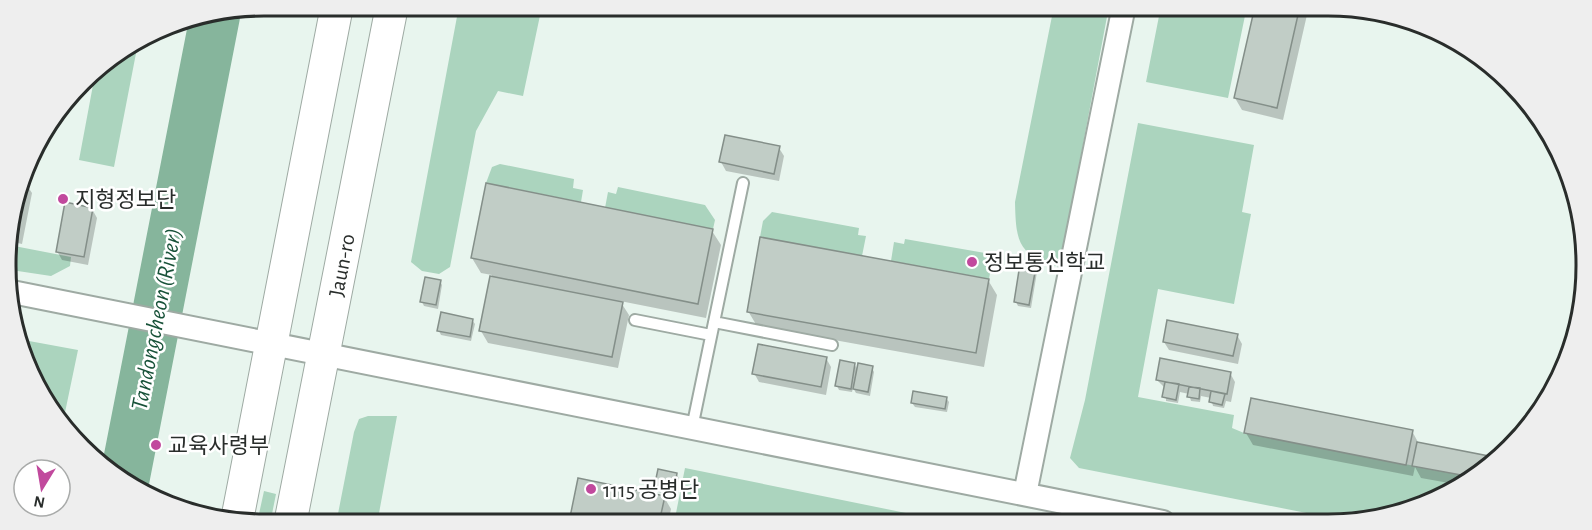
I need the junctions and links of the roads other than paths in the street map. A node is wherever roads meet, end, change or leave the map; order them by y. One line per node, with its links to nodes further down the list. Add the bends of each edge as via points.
1 (335, 16): 9 (street)
2 (390, 16): 11 (street, Jaun-ro)
3 (1122, 16): 13 (street)
4 (743, 183): 7 (lane)
5 (19, 293): 9 (street)
6 (635, 320): 8 (lane)
7 (714, 322): 8 (lane); 10 (lane)
8 (711, 335): 12 (lane)
9 (271, 345): 11 (street); 14 (street)
10 (832, 345)
11 (323, 356): 12 (street); 15 (street, Jaun-ro)
12 (692, 428): 13 (street)
13 (1025, 494): 16 (street)
14 (239, 512)
15 (292, 514)
16 (1112, 514)

